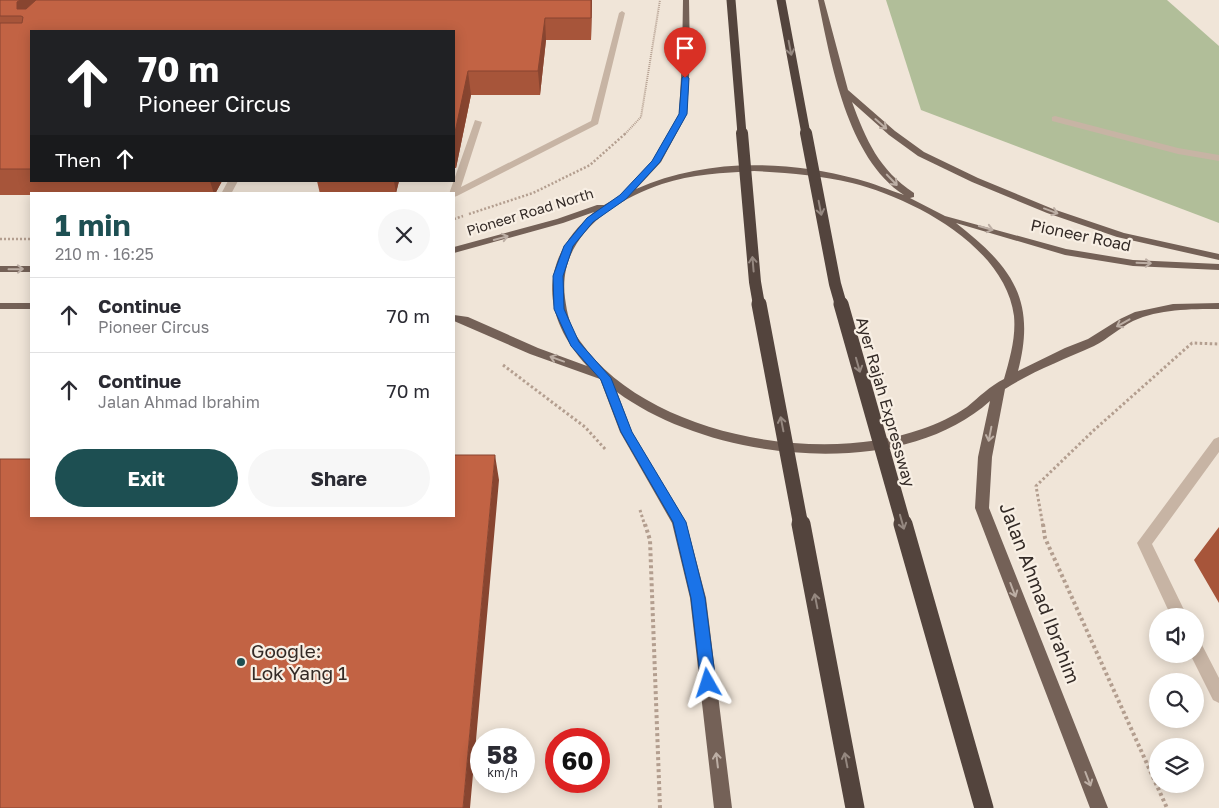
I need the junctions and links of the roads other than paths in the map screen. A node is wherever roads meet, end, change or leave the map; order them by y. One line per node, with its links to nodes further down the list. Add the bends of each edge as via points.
1 (686, 0): 12 (main road, via 683,114 656,162)
2 (731, 0): 30 (highway, one-way to 2, bridge, via 755,282)
3 (781, 0): 31 (highway, Ayer Rajah Expressway, one-way to 31, bridge, via 835,284)
4 (821, 0): 6 (main road)
5 (622, 12): 11 (lane, via 595,122)
6 (845, 92): 13 (main road, one-way to 13, via 872,156 893,182); 15 (main road, one-way to 15, via 921,154 975,180 1050,211 1121,235)
7 (1055, 120): 9 (lane)
8 (478, 122): 10 (lane)
9 (1219, 158)
10 (455, 192)
11 (455, 193)
12 (619, 200): 13 (main road, via 653,184 690,174 772,168 856,181 896,194); 14 (main road, Pioneer Road North, one-way to 12, via 560,222); 23 (main road, via 590,220 569,246 558,276 559,309 574,344)
13 (936, 214): 16 (main road, Pioneer Road, one-way to 16, via 1065,252 1133,263); 24 (main road, Jalan Ahmad Ibrahim, via 967,234 994,261 1013,291 1020,323 1016,356)
14 (455, 250)
15 (1219, 257)
16 (1219, 267)
17 (30, 268): 18 (main road, one-way to 17)
18 (0, 269)
19 (0, 306): 20 (main road)
20 (30, 306)
21 (1219, 306): 24 (main road, one-way to 24, via 1162,309 1128,319 1090,343)
22 (455, 318): 23 (main road, one-way to 22)
23 (604, 377): 24 (main road, via 644,405 695,428 752,443 812,449 871,446 924,433 967,413); 29 (main road, one-way to 23, via 698,598 680,522 626,432)
24 (1004, 384): 32 (main road, Jalan Ahmad Ibrahim, one-way to 32, via 985,457 982,508)
25 (1219, 442): 26 (lane, via 1144,543)
26 (1175, 608)
27 (1203, 663): 28 (lane)
28 (1219, 695)
29 (723, 808)
30 (855, 808)
31 (984, 808)
32 (1099, 808)

